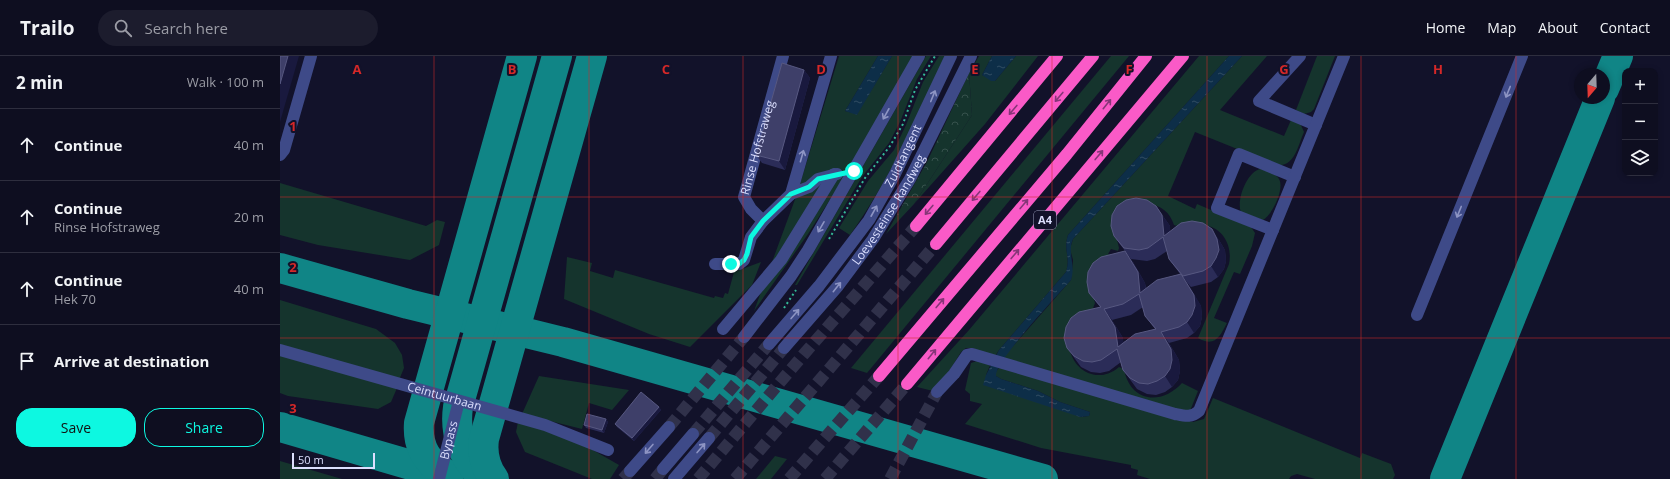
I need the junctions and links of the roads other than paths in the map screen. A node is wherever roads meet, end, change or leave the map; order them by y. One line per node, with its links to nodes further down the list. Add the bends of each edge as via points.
1 (311, 56): 15 (street, via 284,150)
2 (783, 56): 22 (street, Rinse Hofstraweg, via 744,197)
3 (831, 56): 20 (street, one-way to 3)
4 (919, 56): 17 (street, one-way to 17)
5 (951, 56): 16 (street, Zuidtangent, one-way to 5)
6 (971, 56): 21 (street, Loevesteinse Randweg, via 928,145)
7 (1057, 56): 23 (highway, one-way to 23)
8 (1093, 56): 25 (highway, one-way to 25)
9 (1183, 56): 34 (highway, A4, one-way to 9)
10 (1300, 56): 14 (street, via 1259,101)
11 (1344, 56): 14 (street)
12 (1522, 56): 27 (street, one-way to 27)
13 (1146, 57): 33 (highway, A4, one-way to 13)
14 (1316, 125): 19 (street)
15 (280, 155)
16 (901, 162): 21 (street); 30 (street, Zuidtangent, one-way to 16, via 819,286 869,220)
17 (854, 171): 18 (street); 29 (street, one-way to 29, via 791,276)
18 (834, 174): 20 (street, via 818,179 809,187); 28 (street, via 781,260)
19 (1294, 177): 24 (street); 24 (street, via 1239,154 1218,208)
20 (791, 194): 22 (street)
21 (894, 206): 31 (street, Loevesteinse Randweg, one-way to 21, via 838,286)
22 (763, 221): 26 (street, via 751,237 744,260 739,264)
23 (916, 226)
24 (1273, 230): 35 (street, via 1199,411 1194,416 1175,414 967,354 954,374)
25 (936, 244)
26 (715, 264)
27 (1417, 315)
28 (723, 329)
29 (744, 337)
30 (769, 344)
31 (784, 348)
32 (280, 350): 36 (street, Ceintuurbaan)
33 (879, 376)
34 (907, 384)
35 (937, 392)
36 (459, 401): 40 (street, Ceintuurbaan, via 545,425); 43 (street, Bypass)
37 (669, 427): 42 (street, one-way to 42)
38 (693, 434): 41 (street)
39 (709, 438): 44 (street, one-way to 39)
40 (608, 450)
41 (663, 469)
42 (630, 471)
43 (439, 479)
44 (674, 479)

